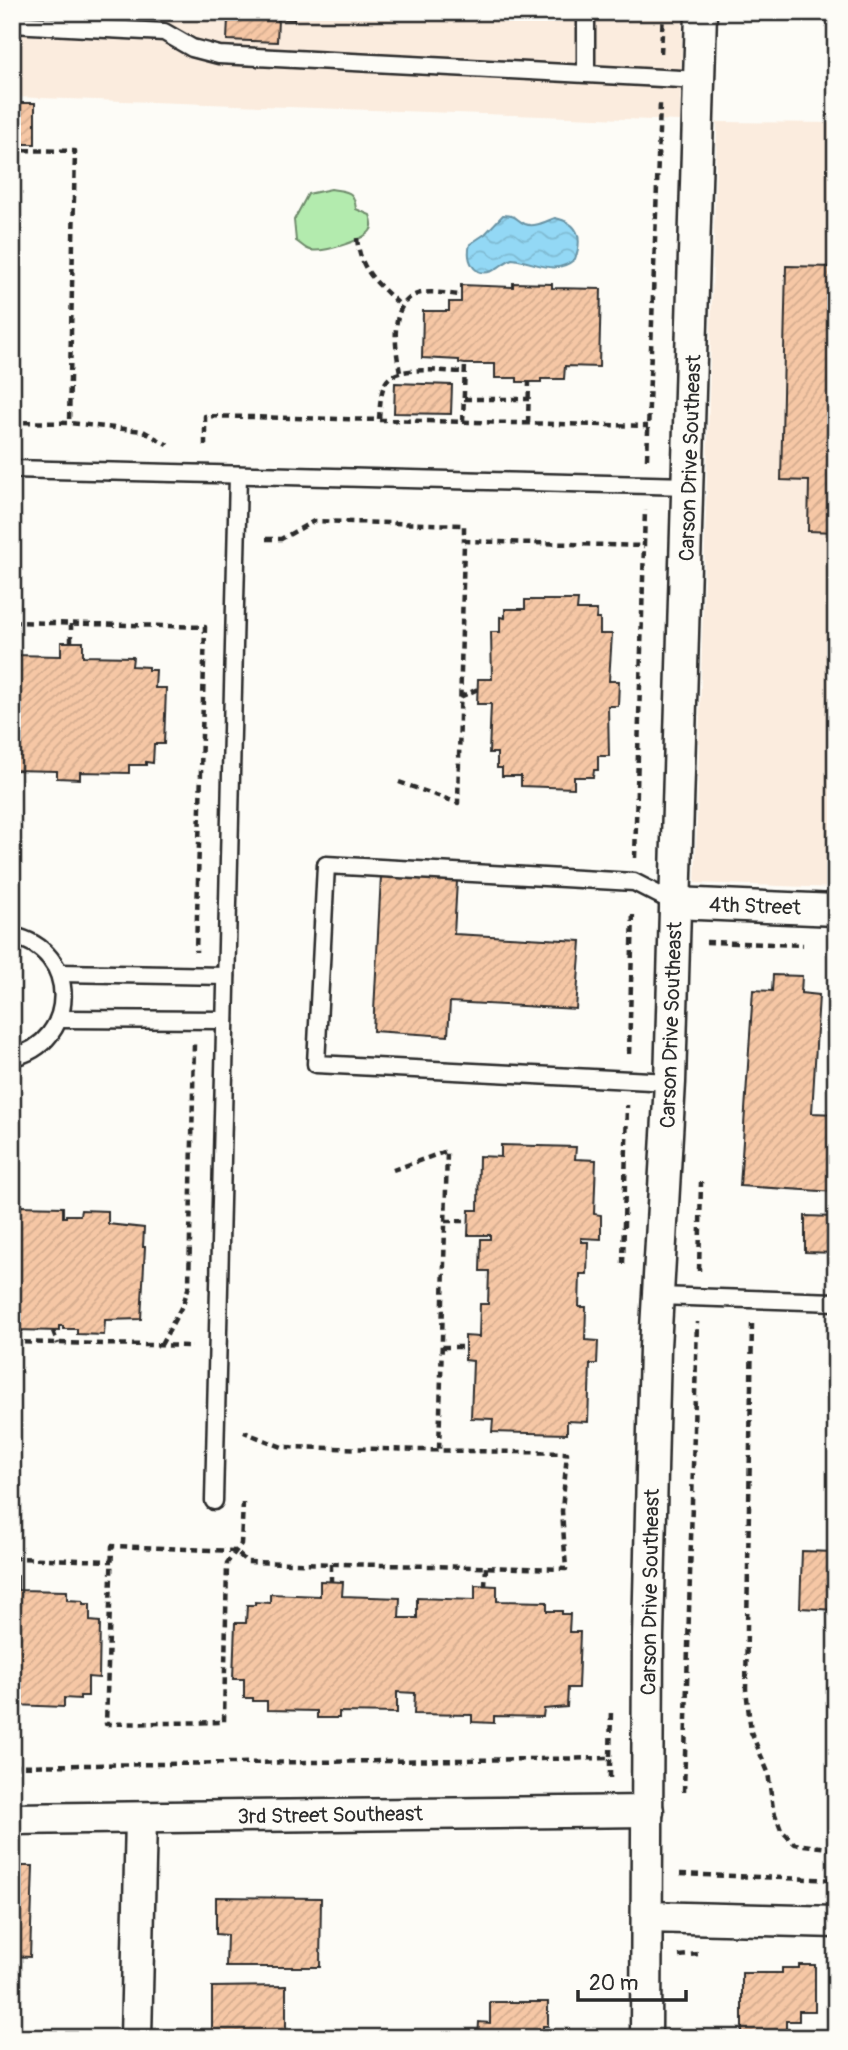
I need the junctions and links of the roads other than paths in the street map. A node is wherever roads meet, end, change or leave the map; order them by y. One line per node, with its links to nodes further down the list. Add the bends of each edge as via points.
1 (586, 12): 4 (lane)
2 (701, 12): 5 (street, Carson Drive Southeast)
3 (12, 24): 4 (lane, via 164,32 192,48 219,55)
4 (586, 73): 5 (lane)
5 (700, 80): 8 (street, Carson Drive Southeast)
6 (12, 469): 7 (lane)
7 (238, 475): 8 (lane); 13 (lane)
8 (689, 486): 9 (street, Carson Drive Southeast)
9 (675, 903): 10 (street, 4th Street); 17 (street, Carson Drive Southeast); 17 (lane, via 634,882 326,865 316,1064)
10 (836, 910)
11 (12, 936): 12 (lane, via 38,946)
12 (60, 973): 13 (lane); 14 (lane)
13 (226, 976): 15 (lane)
14 (59, 1019): 15 (lane); 16 (lane, via 46,1039)
15 (225, 1020): 20 (lane)
16 (12, 1057)
17 (670, 1082): 18 (street, Carson Drive Southeast)
18 (658, 1296): 19 (lane); 21 (street, Carson Drive Southeast)
19 (836, 1302)
20 (214, 1501)
21 (648, 1811): 22 (street, 3rd Street Southeast); 24 (street, Carson Drive Southeast)
22 (142, 1818): 23 (street, 3rd Street Southeast); 26 (street)
23 (12, 1819)
24 (648, 1917): 25 (street); 27 (street, Carson Drive Southeast)
25 (836, 1922)
26 (136, 2038)
27 (646, 2038)

